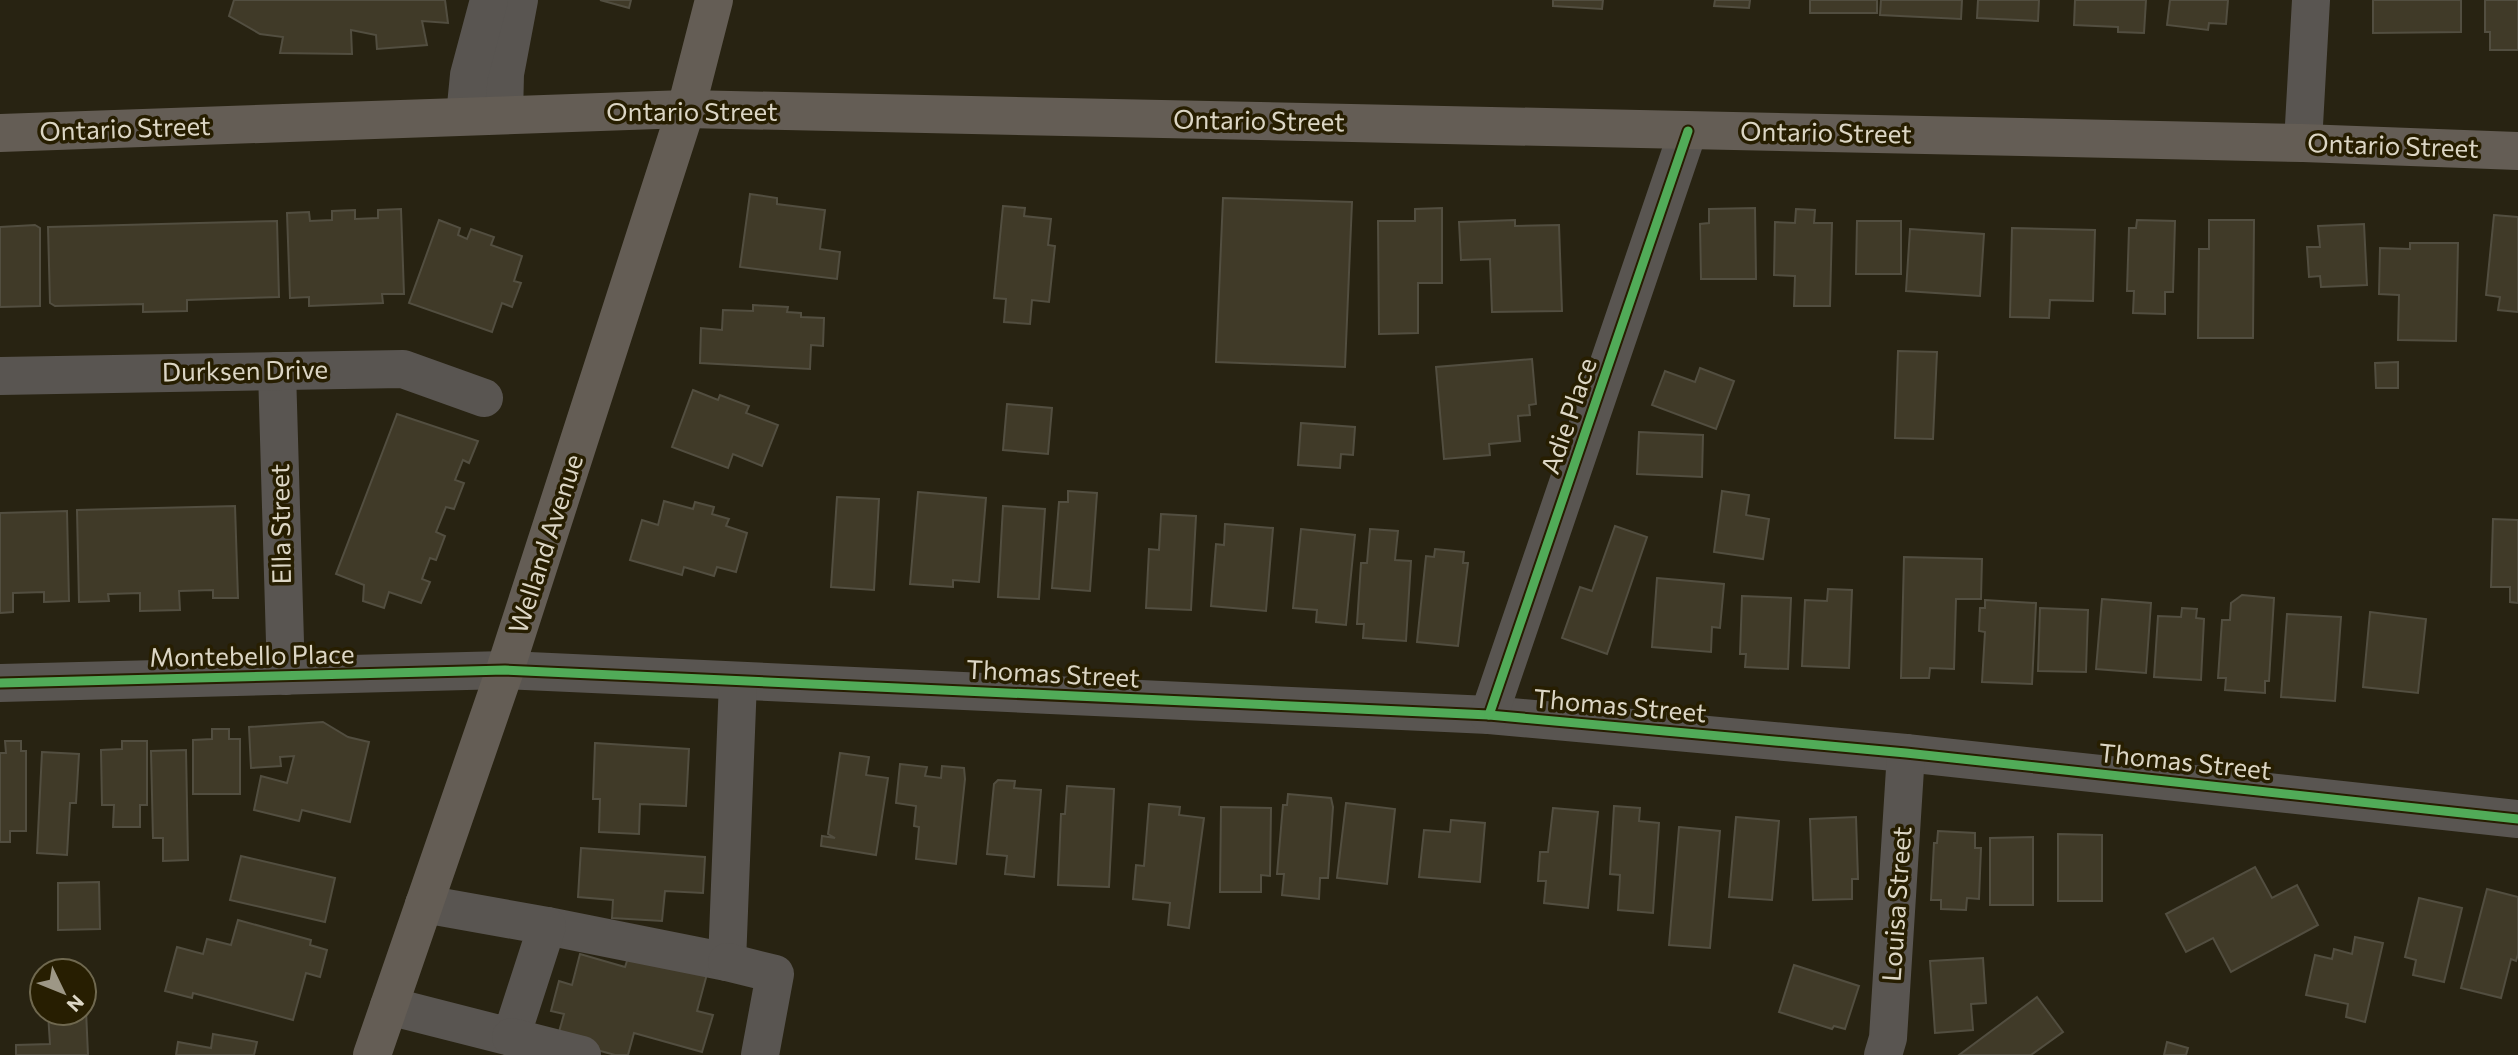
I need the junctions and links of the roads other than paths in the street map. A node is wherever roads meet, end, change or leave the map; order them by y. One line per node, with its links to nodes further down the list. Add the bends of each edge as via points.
1 (489, 0): 7 (street, via 469,75)
2 (519, 0): 6 (street, via 505,74)
3 (714, 0): 5 (main road, Welland Avenue)
4 (2311, 0): 10 (street)
5 (685, 109): 6 (main road, Ontario Street); 8 (main road, Ontario Street); 15 (main road, Welland Avenue)
6 (504, 115): 7 (main road, Ontario Street)
7 (465, 117): 9 (main road, Ontario Street)
8 (1688, 131): 10 (main road, Ontario Street); 19 (street, Adie Place)
9 (0, 133)
10 (2303, 143): 11 (main road, Ontario Street)
11 (2518, 151)
12 (277, 371): 13 (street, Durksen Drive); 14 (street, Durksen Drive, via 404,369); 16 (street, Ella Street)
13 (0, 376)
14 (484, 398)
15 (505, 670): 16 (street, Montebello Place); 17 (street, Thomas Street); 22 (main road, Welland Avenue)
16 (286, 676): 18 (street, Montebello Place)
17 (738, 681): 19 (street, Thomas Street); 24 (street)
18 (0, 683)
19 (1489, 715): 20 (street, Thomas Street)
20 (1906, 752): 21 (street, Thomas Street); 30 (street, Louisa Street, via 1888,1038)
21 (2518, 819)
22 (424, 904): 23 (street); 25 (main road, Welland Avenue)
23 (547, 926): 24 (street); 26 (street)
24 (727, 962): 29 (street, via 775,974)
25 (389, 1006): 26 (street); 27 (main road, Welland Avenue)
26 (511, 1037): 28 (street)
27 (372, 1055)
28 (582, 1055)
29 (760, 1055)
30 (1883, 1055)

